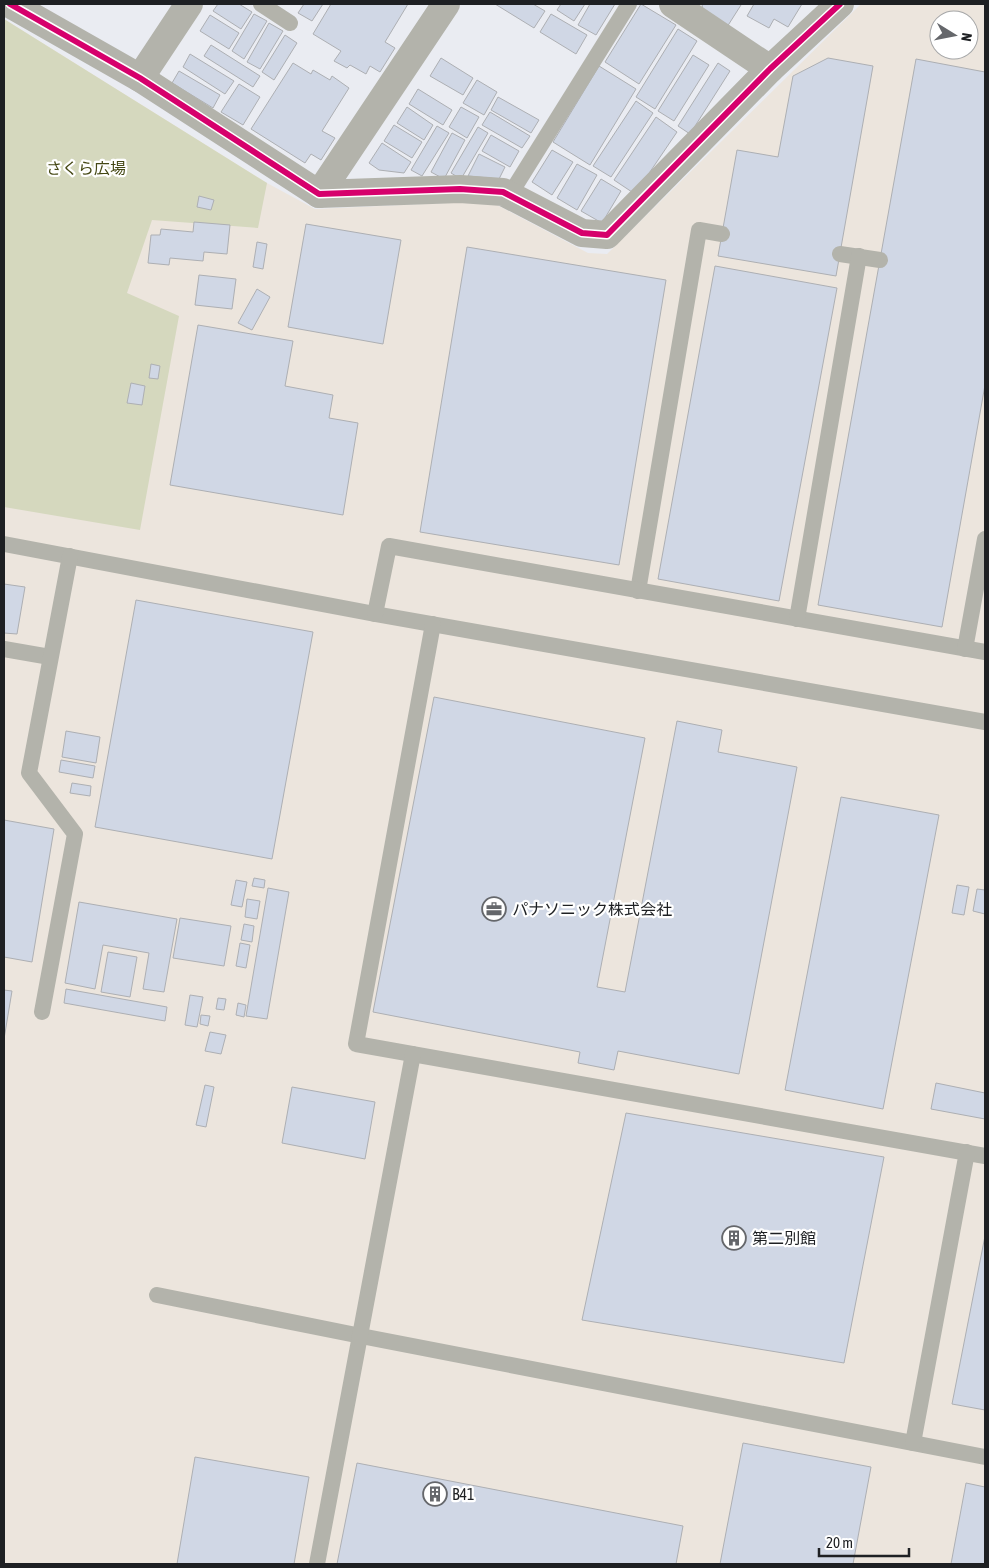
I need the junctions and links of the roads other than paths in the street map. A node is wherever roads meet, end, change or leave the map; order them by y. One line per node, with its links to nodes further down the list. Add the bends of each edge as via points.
1 (10, 4): 10 (street)
2 (188, 4): 10 (street)
3 (261, 4): 8 (lane)
4 (446, 4): 11 (street)
5 (629, 4): 12 (lane)
6 (676, 4): 9 (street)
7 (840, 4): 9 (street)
8 (290, 23)
9 (770, 69): 12 (street, via 607,235 582,233)
10 (140, 78): 11 (street)
11 (319, 194): 12 (street, via 460,189 503,192)
12 (510, 196)
13 (722, 234): 20 (lane, via 699,230)
14 (840, 254): 15 (lane)
15 (859, 256): 16 (lane); 22 (lane)
16 (880, 260)
17 (985, 538): 25 (lane)
18 (4, 544): 19 (lane)
19 (70, 556): 21 (lane); 27 (lane)
20 (638, 591): 21 (lane, via 389,546); 22 (lane)
21 (375, 614): 23 (lane)
22 (797, 619): 25 (lane)
23 (434, 624): 28 (lane); 30 (lane, via 356,1044)
24 (4, 649): 27 (lane)
25 (966, 649): 26 (lane)
26 (985, 652)
27 (50, 657): 29 (lane, via 29,773 75,834)
28 (985, 722)
29 (42, 1012)
30 (412, 1054): 31 (lane); 34 (lane)
31 (967, 1152): 32 (lane); 35 (lane)
32 (985, 1156)
33 (157, 1295): 34 (lane)
34 (361, 1336): 35 (lane); 37 (lane)
35 (912, 1443): 36 (lane)
36 (985, 1457)
37 (317, 1564)

